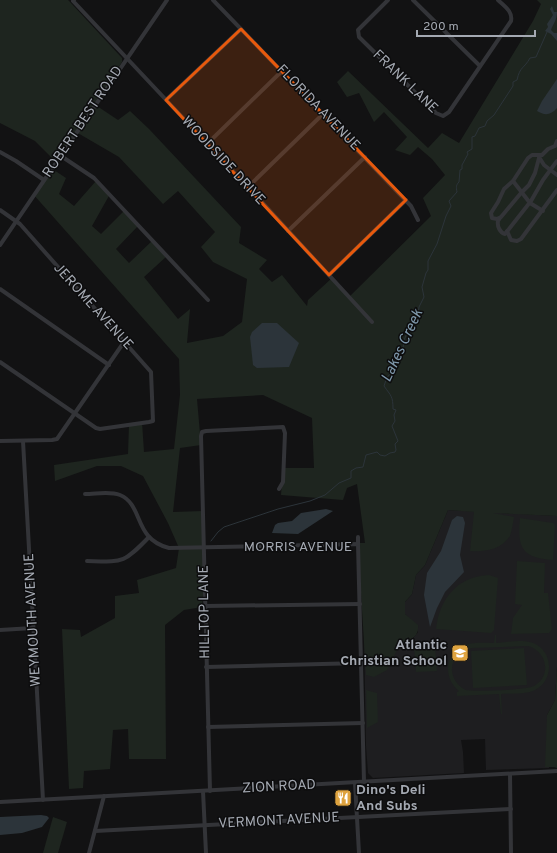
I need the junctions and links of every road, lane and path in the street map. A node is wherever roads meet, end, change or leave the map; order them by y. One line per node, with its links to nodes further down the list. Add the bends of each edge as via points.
1 (73, 0): 8 (street, WOODSIDE DRIVE)
2 (167, 0): 8 (street, ROBERT BEST ROAD)
3 (213, 0): 7 (street, FLORIDA AVENUE)
4 (388, 0): 9 (street, FRANK LANE, via 358,30 358,37 438,115 447,114)
5 (413, 0): 9 (street)
6 (498, 0): 9 (street, via 510,12 511,21)
7 (241, 29): 10 (street, FLORIDA AVENUE); 11 (street)
8 (127, 58): 11 (street, WOODSIDE DRIVE); 17 (street, ROBERT BEST ROAD)
9 (480, 65)
10 (282, 71): 12 (street, FLORIDA AVENUE); 14 (street)
11 (166, 100): 14 (street, WOODSIDE DRIVE)
12 (323, 114): 19 (street, FLORIDA AVENUE); 25 (street)
13 (556, 142): 15 (street); 18 (street, via 555,146)
14 (207, 144): 25 (street, WOODSIDE DRIVE)
15 (557, 151)
16 (0, 152): 23 (street)
17 (61, 156): 23 (street, ROBERT BEST ROAD); 40 (street, via 94,178)
18 (539, 156): 21 (street); 24 (street, via 529,156); 27 (street, via 531,182)
19 (365, 157): 28 (street, FLORIDA AVENUE); 35 (street)
20 (557, 161): 21 (street)
21 (550, 170): 22 (street); 29 (street)
22 (557, 175)
23 (44, 180): 34 (street, ROBERT BEST ROAD)
24 (513, 181): 27 (street); 32 (street, via 504,189 491,212 492,218)
25 (248, 187): 35 (street, WOODSIDE DRIVE)
26 (557, 190): 31 (street)
27 (521, 193): 29 (street); 32 (street)
28 (406, 200): 33 (street, FLORIDA AVENUE, via 412,206); 38 (street)
29 (530, 203): 31 (street); 36 (street)
30 (0, 210): 34 (street, JEROME AVENUE)
31 (543, 210): 36 (street, via 519,241 511,240)
32 (501, 217): 36 (street, via 498,226 503,233)
33 (418, 220)
34 (16, 222): 37 (street, ROBERT BEST ROAD); 42 (street, JEROME AVENUE)
35 (288, 231): 38 (street, WOODSIDE DRIVE)
36 (507, 231)
37 (0, 245)
38 (329, 275): 41 (street, WOODSIDE DRIVE)
39 (0, 289): 44 (street)
40 (208, 300)
41 (372, 322)
42 (124, 342): 44 (street); 45 (street, JEROME AVENUE, via 151,373 152,420 99,429)
43 (0, 362): 45 (street)
44 (109, 365): 45 (street)
45 (75, 414): 47 (street, via 56,439)
46 (0, 441): 47 (street)
47 (23, 441): 57 (street, WEYMOUTH AVENUE)
48 (279, 489): 53 (street, HILLTOP LANE, via 283,482 283,427 201,433)
49 (85, 494): 50 (street, via 114,494 125,498 132,505)
50 (149, 537): 53 (street, MORRIS AVENUE, via 169,548); 54 (street, via 124,560)
51 (358, 537): 52 (street)
52 (358, 544): 53 (street, MORRIS AVENUE); 55 (street, MORRIS AVENUE)
53 (204, 548): 56 (street, HILLTOP LANE)
54 (86, 561)
55 (360, 604): 56 (street); 59 (street, MORRIS AVENUE)
56 (206, 606): 60 (street, HILLTOP LANE)
57 (33, 628): 58 (street); 70 (street, WEYMOUTH AVENUE)
58 (0, 630)
59 (361, 663): 60 (street); 61 (street, MORRIS AVENUE)
60 (206, 667): 62 (street, HILLTOP LANE)
61 (363, 723): 62 (street); 65 (street, MORRIS AVENUE)
62 (208, 727): 68 (street, HILLTOP LANE)
63 (557, 771): 64 (street, ZION ROAD)
64 (510, 774): 65 (street, ZION ROAD); 72 (street)
65 (364, 782): 66 (street, ZION ROAD)
66 (356, 783): 68 (street, ZION ROAD); 73 (street)
67 (202, 791): 68 (street, ZION ROAD); 69 (street, ZION ROAD); 74 (street)
68 (210, 791)
69 (104, 796): 70 (street, ZION ROAD); 75 (street)
70 (43, 800): 71 (street, ZION ROAD)
71 (0, 802)
72 (511, 809): 73 (street, VERMONT AVENUE); 79 (street)
73 (357, 817): 74 (street, VERMONT AVENUE); 78 (street)
74 (204, 825): 75 (street, VERMONT AVENUE); 77 (street)
75 (95, 831): 76 (street)
76 (89, 853)
77 (206, 853)
78 (359, 853)
79 (511, 853)

